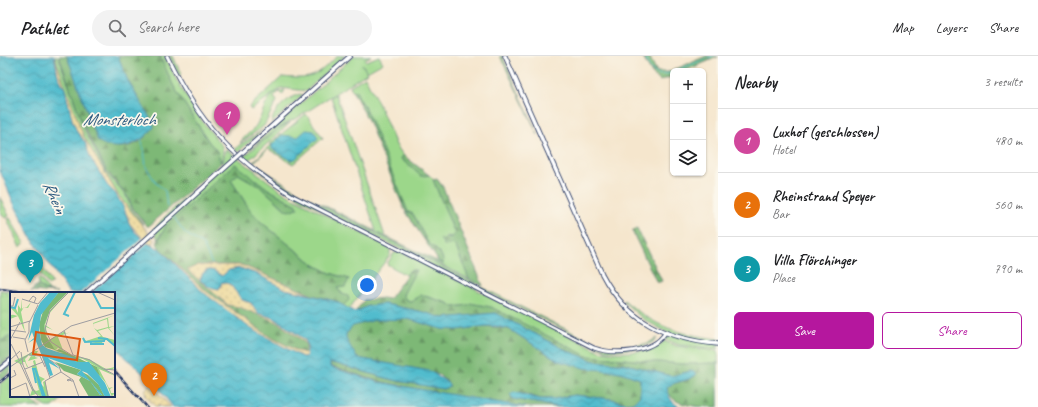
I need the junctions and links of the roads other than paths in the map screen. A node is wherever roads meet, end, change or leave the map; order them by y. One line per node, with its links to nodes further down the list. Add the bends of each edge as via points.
1 (167, 56): 5 (street, via 198,113 218,138 260,174 303,201 598,349 615,352 652,346 659,342)
2 (350, 56): 4 (main road, bridge)
3 (505, 56): 5 (main road, via 606,282 634,315)
4 (87, 292)
5 (665, 333): 6 (main road, via 686,340)
6 (718, 344)
7 (10, 361): 8 (main road)
8 (0, 369)

